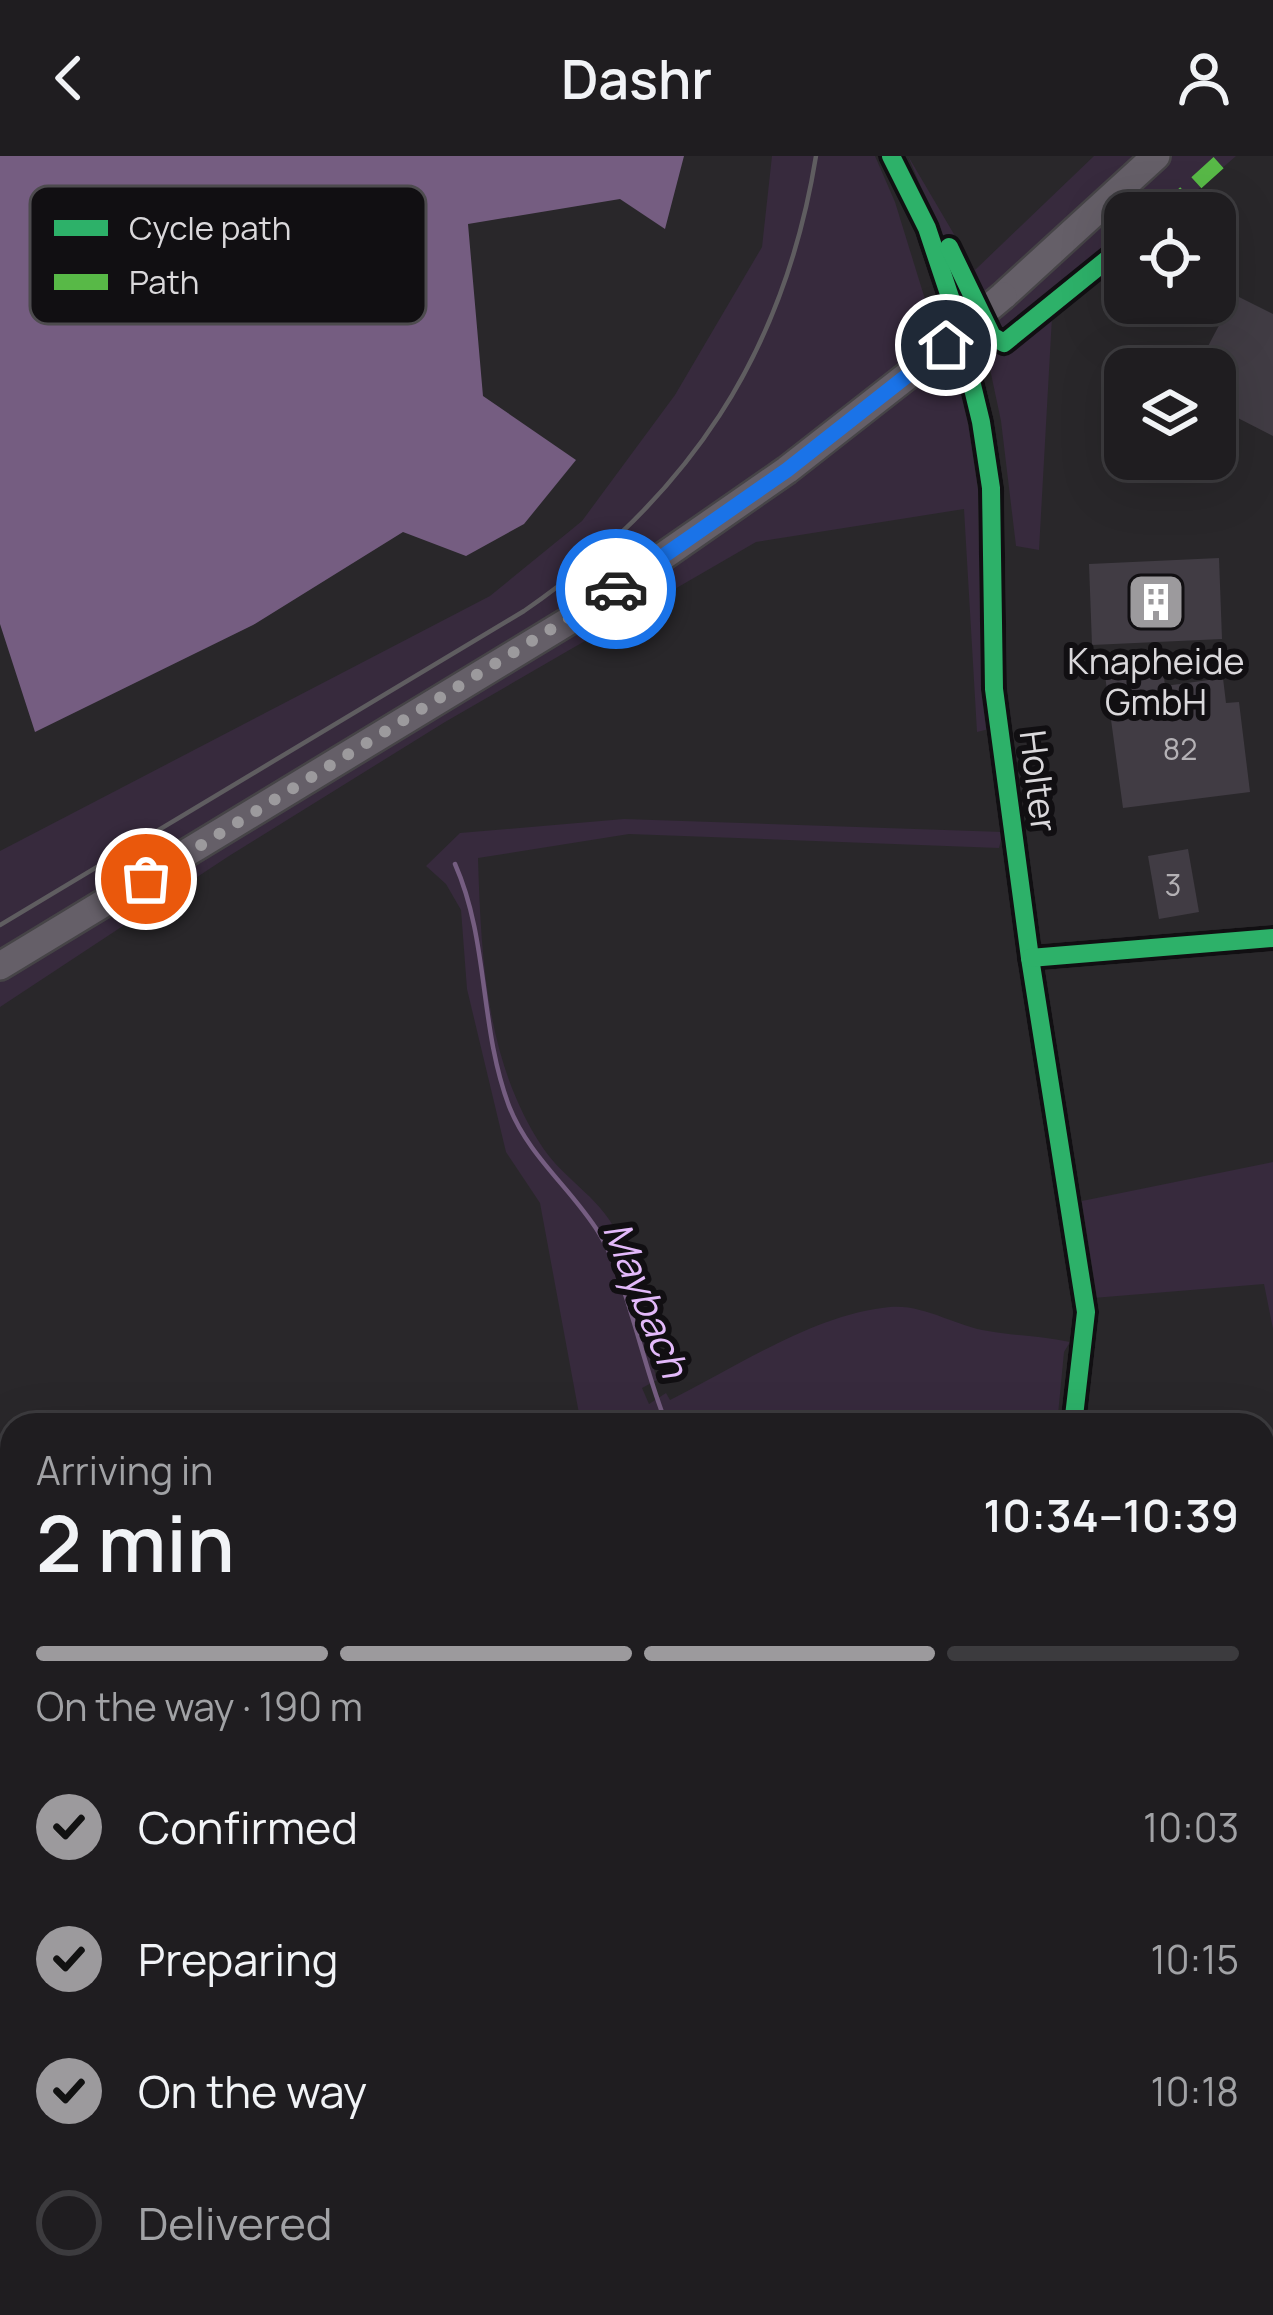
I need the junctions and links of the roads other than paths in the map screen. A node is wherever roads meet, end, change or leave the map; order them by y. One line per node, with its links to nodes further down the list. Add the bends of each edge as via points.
1 (891, 156): 4 (street, Holter, via 927,228 981,422 995,554 994,689)
2 (1156, 156): 5 (main road, bridge, via 1004,296 787,470 577,616)
3 (1273, 938): 4 (street)
4 (1030, 958): 6 (street, Holter, via 1086,1312)
5 (0, 966)
6 (1075, 1413)

